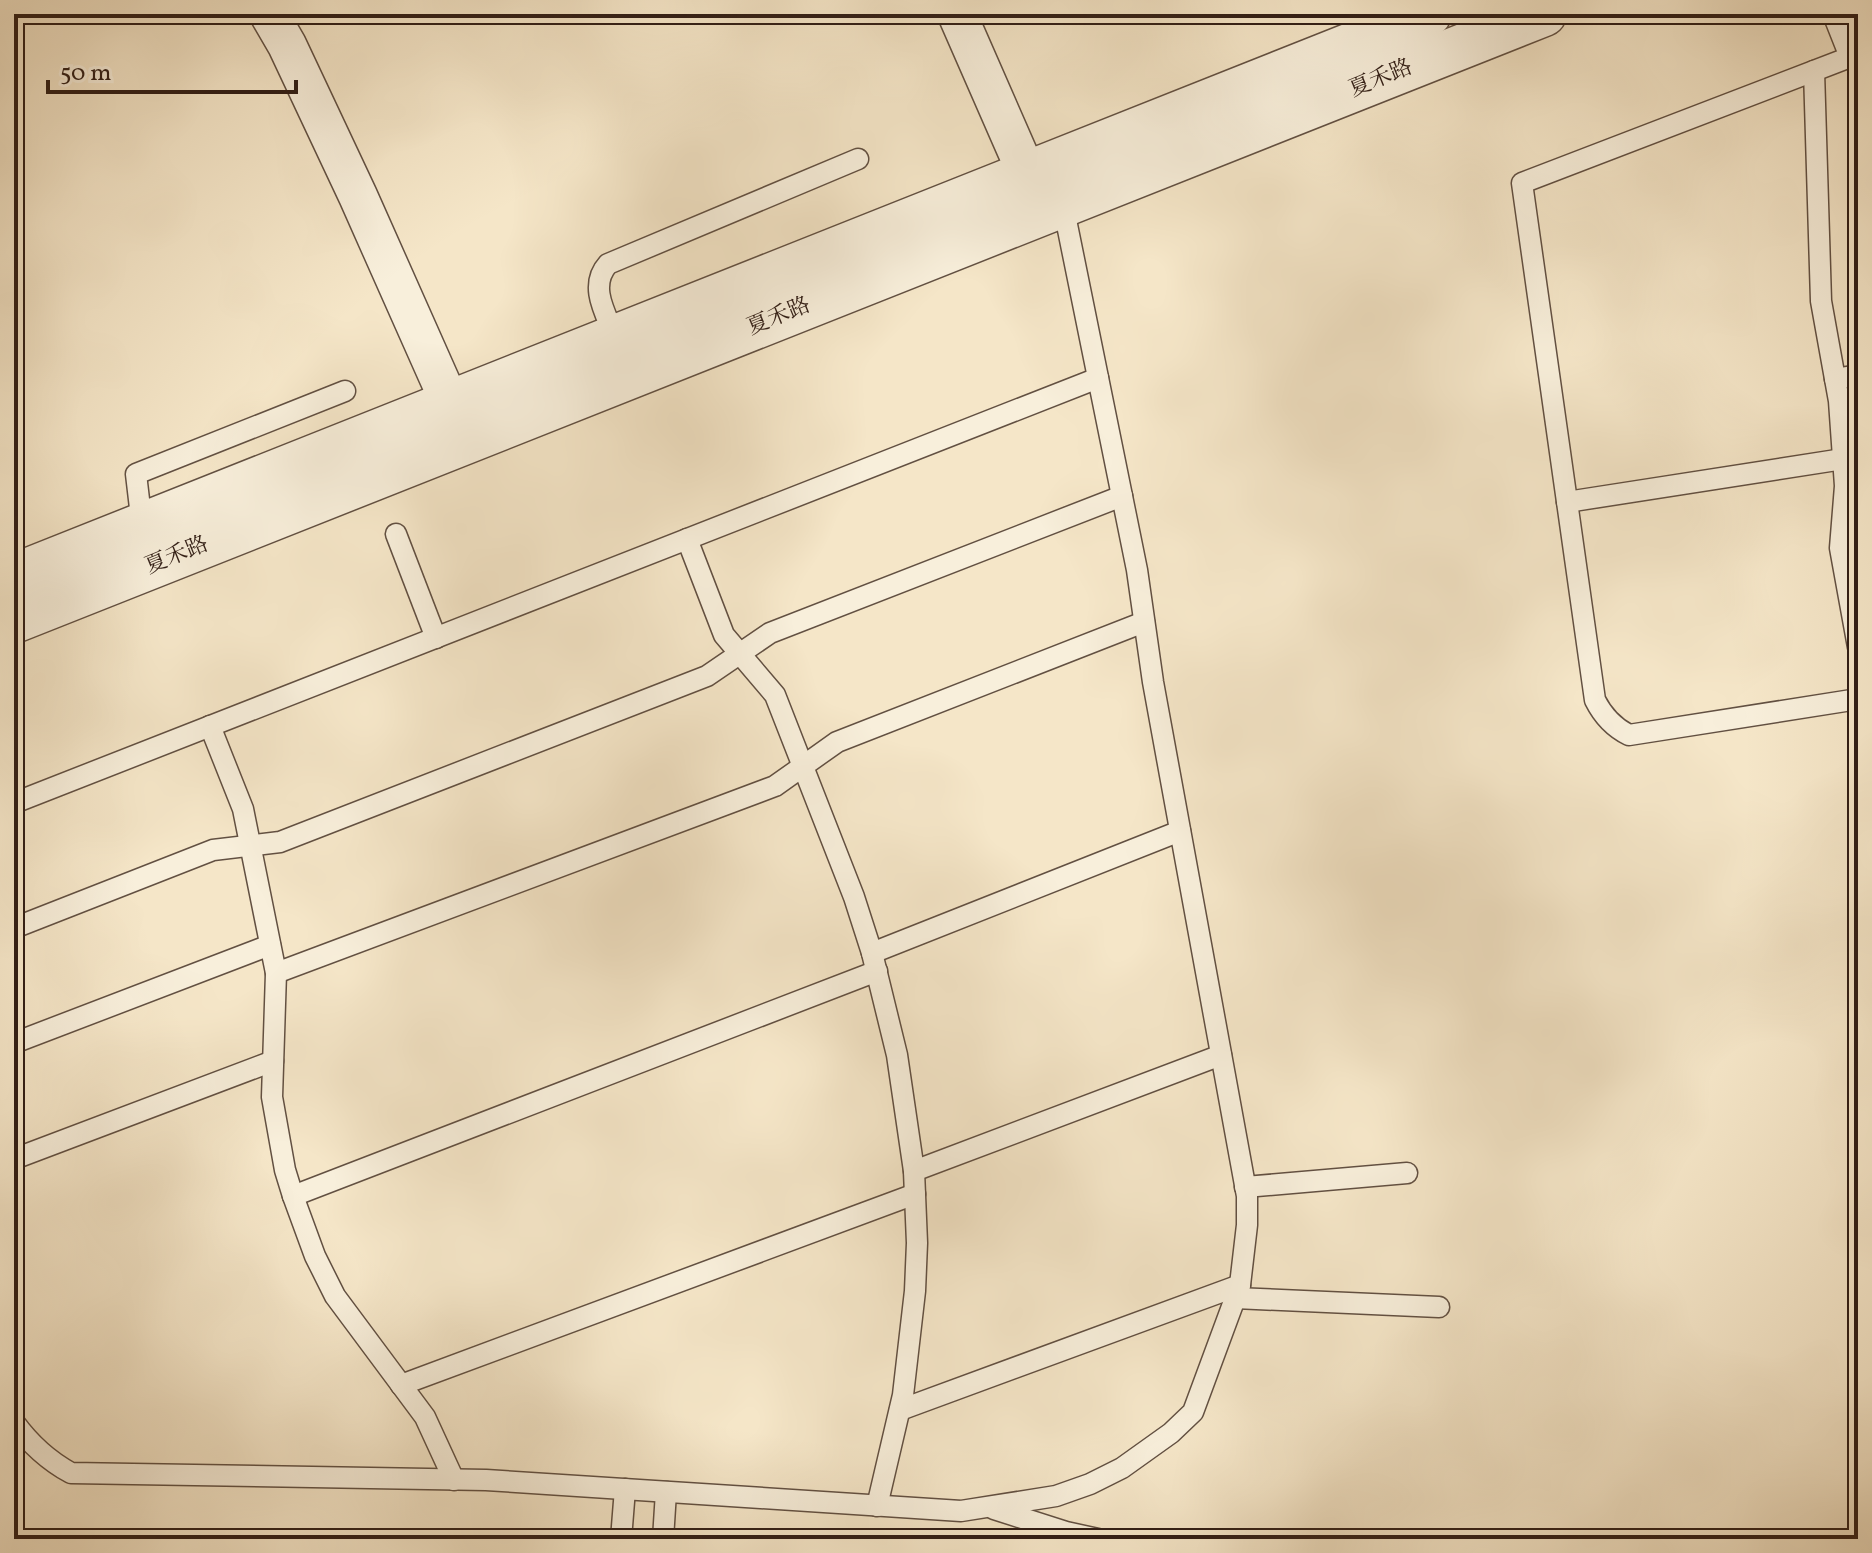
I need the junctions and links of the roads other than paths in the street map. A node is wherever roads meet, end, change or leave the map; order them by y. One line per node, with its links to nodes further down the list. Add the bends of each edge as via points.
1 (269, 14): 16 (street)
2 (957, 14): 9 (street)
3 (1429, 14): 9 (street, 夏禾路)
4 (1544, 14): 10 (street, 夏禾路)
5 (1833, 14): 6 (lane)
6 (1854, 55): 7 (lane)
7 (1814, 71): 14 (lane, via 1821,301); 19 (lane, via 1522,183)
8 (858, 159): 11 (lane, via 608,264 598,286)
9 (1027, 174): 11 (street, 夏禾路)
10 (1063, 205): 13 (lane); 24 (street, 夏禾路)
11 (615, 337): 16 (street, 夏禾路)
12 (1858, 375): 14 (lane)
13 (1098, 378): 18 (lane); 22 (lane)
14 (1835, 379): 17 (lane)
15 (345, 391): 20 (lane, via 136,474)
16 (450, 403): 20 (street, 夏禾路)
17 (1843, 459): 19 (lane); 27 (lane, via 1840,548)
18 (1122, 496): 25 (lane); 28 (lane, via 770,633)
19 (1567, 502): 29 (lane, via 1595,700 1620,731 1629,735)
20 (142, 525): 23 (street, 夏禾路)
21 (396, 534): 26 (lane)
22 (687, 539): 26 (lane); 28 (lane, via 724,635)
23 (14, 576)
24 (14, 621)
25 (1144, 622): 31 (lane, via 837,742); 33 (lane)
26 (436, 638): 30 (lane)
27 (1858, 647)
28 (740, 653): 31 (lane, via 775,695); 34 (lane, via 707,676 280,842)
29 (1858, 699)
30 (210, 726): 32 (lane); 34 (lane, via 243,809)
31 (803, 766): 37 (lane); 38 (lane, via 775,786)
32 (14, 803)
33 (1180, 831): 37 (lane); 40 (lane)
34 (250, 846): 35 (lane, via 213,850); 36 (lane)
35 (14, 928)
36 (270, 945): 38 (lane); 39 (lane)
37 (874, 962): 43 (lane, via 897,1055); 47 (lane)
38 (276, 973): 41 (lane)
39 (14, 1043)
40 (1221, 1055): 43 (lane); 45 (lane)
41 (273, 1061): 42 (lane); 47 (lane, via 272,1097)
42 (14, 1159)
43 (914, 1171): 46 (lane)
44 (1407, 1173): 45 (lane)
45 (1245, 1187): 48 (lane, via 1247,1225)
46 (915, 1194): 50 (lane); 51 (lane, via 915,1291)
47 (293, 1196): 50 (lane, via 335,1296)
48 (1237, 1292): 49 (lane); 51 (lane); 57 (lane, via 1193,1412 1171,1433 1090,1484)
49 (1439, 1307)
50 (401, 1385): 53 (lane, via 425,1417)
51 (900, 1410): 56 (lane)
52 (14, 1422): 53 (lane, via 44,1456 71,1473)
53 (454, 1480): 54 (lane)
54 (625, 1489): 55 (lane); 58 (lane)
55 (666, 1492): 56 (lane); 59 (lane)
56 (877, 1506): 57 (lane)
57 (991, 1508): 60 (lane)
58 (621, 1539)
59 (663, 1539)
60 (1098, 1539)

